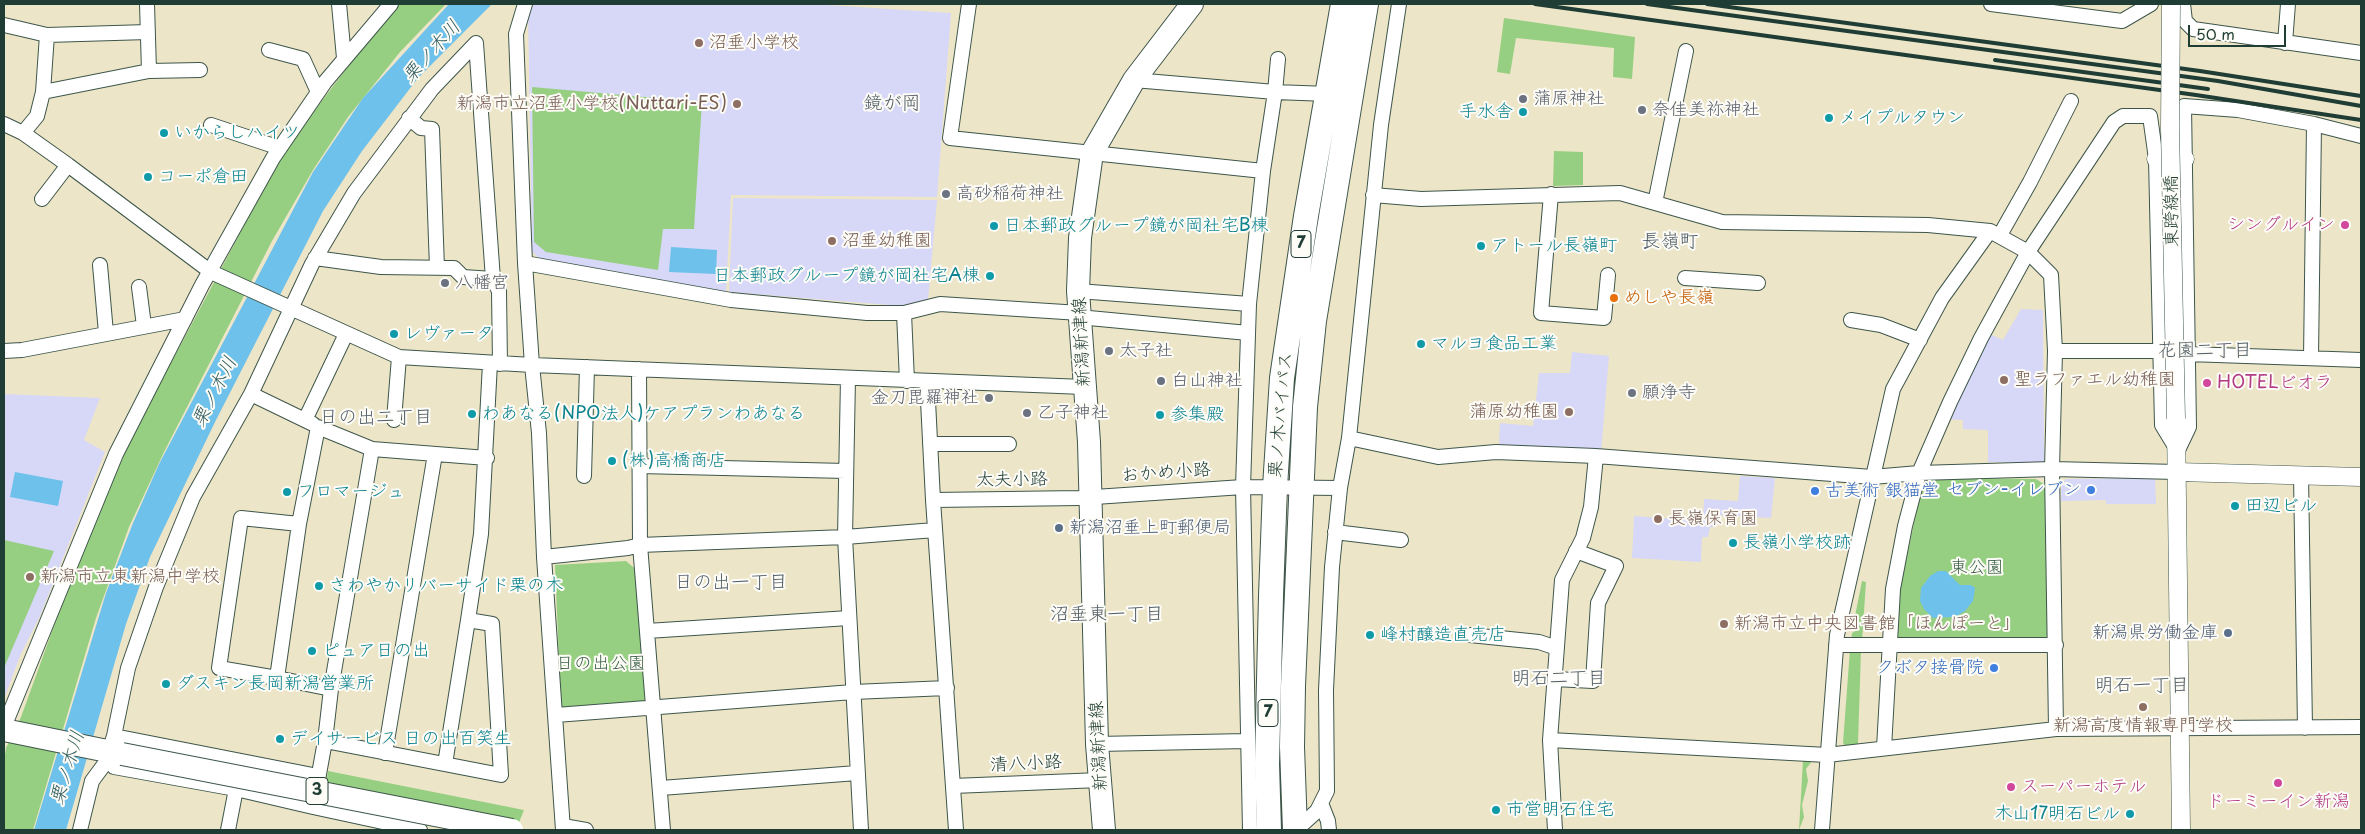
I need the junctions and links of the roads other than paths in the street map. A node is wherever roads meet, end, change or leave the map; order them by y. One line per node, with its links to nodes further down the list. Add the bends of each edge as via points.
1 (147, 4): 16 (street)
2 (339, 4): 22 (street)
3 (391, 4): 22 (street)
4 (525, 4): 51 (street, via 516,34)
5 (969, 4): 39 (street, via 950,138)
6 (1344, 4): 30 (highway, 栗ノ木バイパス / 7)
7 (1366, 4): 110 (highway, 栗ノ木バイパス / 7, via 1314,321)
8 (1399, 4): 45 (street)
9 (1994, 4): 10 (street, via 2122,21)
10 (2151, 4)
11 (2171, 4): 95 (street, 東跨線橋, bridge, via 2170,128)
12 (2183, 4): 18 (street, via 2185,21 2193,29)
13 (2290, 4): 18 (street)
14 (1188, 5): 26 (main road, 新潟新津線)
15 (4, 25): 17 (street)
16 (148, 32): 17 (street); 24 (street)
17 (47, 35): 27 (street)
18 (2285, 43): 21 (street)
19 (269, 50): 28 (street, via 303,59)
20 (1686, 51): 47 (street)
21 (2361, 53)
22 (344, 58): 28 (street)
23 (1278, 59): 29 (street)
24 (149, 70): 25 (street); 27 (street)
25 (200, 70)
26 (1134, 80): 29 (street); 39 (main road, 新潟新津線)
27 (43, 92): 36 (street, via 37,116)
28 (318, 92): 38 (street)
29 (1275, 92): 30 (street); 43 (street)
30 (1328, 94): 109 (highway, 栗ノ木バイパス / 7, via 1289,322)
31 (2071, 101): 48 (street, via 2030,182)
32 (409, 118): 50 (street, via 354,193); 53 (street, via 420,128 432,129); 57 (street, via 476,43)
33 (4, 124): 36 (street)
34 (2314, 124): 37 (street); 41 (street, via 2238,110 2184,106); 77 (street)
35 (211, 125): 38 (street)
36 (23, 133): 42 (street)
37 (2361, 136)
38 (280, 148): 54 (street)
39 (1092, 153): 43 (street); 60 (main road, 新潟新津線, via 1080,238)
40 (2156, 159): 41 (street); 49 (street, via 2150,116 2124,116 2114,122); 74 (street)
41 (2185, 159): 75 (street)
42 (68, 165): 46 (street); 54 (street)
43 (1263, 171): 61 (street)
44 (1550, 194): 45 (street, via 1421,199); 47 (street, via 1620,193); 55 (street, via 1541,313 1604,318)
45 (1374, 195): 91 (street)
46 (42, 199)
47 (1655, 203): 48 (street, via 1731,223 1928,225)
48 (1995, 233): 49 (street); 71 (street, via 1942,298)
49 (2028, 252): 73 (street, via 2051,275); 103 (street, via 1977,346)
50 (315, 258): 53 (street, via 381,267); 62 (street)
51 (525, 263): 63 (street, via 731,300 867,313); 80 (street)
52 (100, 265): 68 (street)
53 (437, 268): 57 (street, via 454,268 463,276)
54 (211, 272): 62 (street); 65 (street)
55 (1608, 275)
56 (1686, 278): 58 (street)
57 (493, 279): 79 (street, via 499,291)
58 (1758, 283)
59 (139, 287): 67 (street)
60 (1078, 291): 61 (street); 64 (main road, 新潟新津線)
61 (1249, 304): 69 (street)
62 (292, 309): 70 (street); 87 (street)
63 (904, 313): 64 (street, via 940,304); 84 (street)
64 (1085, 315): 69 (street); 86 (main road, 新潟新津線)
65 (185, 319): 67 (street); 141 (street, via 116,454)
66 (1851, 320): 71 (street, via 1882,325)
67 (144, 326): 68 (street)
68 (106, 333): 72 (street)
69 (1248, 333): 108 (street)
70 (346, 334): 76 (street); 88 (street)
71 (1920, 340): 106 (street, via 1893,389)
72 (4, 351)
73 (2055, 351): 74 (street); 100 (street)
74 (2159, 351): 95 (street, via 2162,425)
75 (2188, 354): 77 (street); 95 (street, via 2189,427)
76 (399, 357): 79 (street); 89 (street)
77 (2311, 358): 78 (street)
78 (2361, 360)
79 (495, 363): 80 (street); 98 (street)
80 (532, 365): 81 (street); 121 (street, via 539,433)
81 (587, 367): 82 (street); 105 (street)
82 (639, 369): 83 (street); 99 (street)
83 (848, 378): 84 (street); 101 (street)
84 (907, 381): 85 (street)
85 (927, 381): 86 (street); 92 (street)
86 (1084, 387): 112 (main road, 新潟新津線)
87 (250, 394): 88 (street); 147 (street, via 193,497 156,587 128,668)
88 (305, 420): 90 (street)
89 (394, 420)
90 (318, 427): 94 (street); 114 (street)
91 (1350, 438): 97 (street, via 1438,457 1496,452); 111 (street)
92 (930, 444): 93 (street); 113 (street)
93 (1009, 444)
94 (372, 449): 96 (street); 132 (street)
95 (2177, 451): 102 (street, 東跨線橋)
96 (435, 454): 98 (street); 148 (street)
97 (1596, 456): 106 (street); 120 (street, via 1591,507)
98 (487, 458): 123 (street, via 481,534)
99 (640, 466): 101 (street); 119 (street)
100 (2052, 470): 102 (street); 103 (street); 127 (street)
101 (846, 471): 117 (street)
102 (2176, 472): 104 (street); 140 (street, 東跨線橋)
103 (1919, 473): 106 (street); 128 (street, via 1893,589)
104 (2302, 475): 107 (street); 138 (street)
105 (584, 476)
106 (1872, 477): 126 (street)
107 (2361, 477)
108 (1244, 487): 109 (street, おかめ小路); 112 (street, おかめ小路); 142 (street)
109 (1275, 487): 110 (street, おかめ小路); 170 (highway, 栗ノ木バイパス / 7, via 1268,688)
110 (1300, 487): 111 (street, おかめ小路); 171 (highway, 栗ノ木バイパス / 7, via 1292,738)
111 (1340, 488): 116 (street)
112 (1091, 497): 113 (street, 太夫小路); 145 (main road, 新潟新津線)
113 (933, 500): 115 (street)
114 (299, 524): 130 (street); 130 (street, via 241,518 219,668)
115 (935, 530): 117 (street); 133 (street)
116 (1336, 532): 118 (street); 157 (street, via 1326,690 1327,791)
117 (845, 537): 119 (street); 122 (street)
118 (1400, 540)
119 (640, 545): 121 (street); 124 (street)
120 (1576, 551): 129 (street, via 1562,580); 131 (street, via 1616,566 1598,603 1593,681)
121 (544, 557): 136 (street)
122 (849, 618): 124 (street); 134 (street)
123 (468, 620): 150 (street); 150 (street, via 492,624 502,775)
124 (647, 631): 135 (street)
125 (1470, 636): 129 (street, via 1539,642)
126 (1836, 645): 128 (street); 149 (street)
127 (2056, 645): 128 (street); 139 (street)
128 (1890, 646): 146 (street)
129 (1557, 648): 131 (street)
130 (277, 678): 132 (street)
131 (1556, 679): 143 (street)
132 (331, 688): 144 (street)
133 (947, 688): 134 (street); 154 (street)
134 (853, 692): 135 (street); 151 (street)
135 (654, 708): 136 (street); 155 (street)
136 (556, 715): 159 (street)
137 (2361, 727): 138 (street)
138 (2306, 728): 140 (street)
139 (2056, 729): 140 (street); 146 (street)
140 (2180, 729): 175 (street, 東跨線橋)
141 (8, 730): 147 (main road, 3)
142 (1247, 740): 145 (street); 169 (street)
143 (1550, 740): 149 (street); 173 (street)
144 (325, 742): 148 (street); 152 (street)
145 (1097, 744): 153 (main road, 新潟新津線)
146 (1884, 748): 149 (street)
147 (111, 750): 152 (street); 156 (street, via 114,767); 160 (street, via 92,781); 163 (main road, 3, bridge)
148 (385, 753): 150 (street)
149 (1827, 756): 174 (street)
150 (445, 764)
151 (857, 773): 155 (street); 166 (street)
152 (318, 776): 158 (street)
153 (1100, 780): 154 (street, 清八小路); 168 (main road, 新潟新津線)
154 (953, 786): 167 (street)
155 (661, 788): 165 (street)
156 (236, 789): 158 (street); 161 (street)
157 (1321, 804): 171 (street); 172 (street)
158 (313, 807): 162 (street)
159 (563, 828): 164 (street)
160 (80, 830)
161 (228, 830)
162 (420, 830)
163 (512, 830)
164 (586, 830)
165 (663, 830)
166 (861, 830)
167 (956, 830)
168 (1104, 830)
169 (1250, 830)
170 (1269, 830)
171 (1295, 830)
172 (1329, 830)
173 (1555, 830)
174 (1822, 830)
175 (2181, 830)

